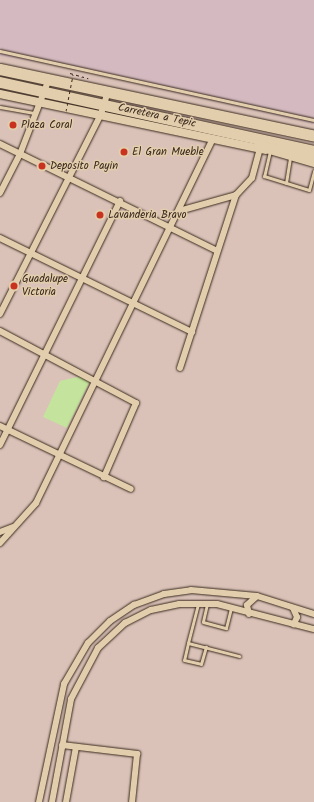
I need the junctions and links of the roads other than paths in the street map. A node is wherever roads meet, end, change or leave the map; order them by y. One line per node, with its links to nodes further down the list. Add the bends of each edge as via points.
1 (0, 51): 11 (lane)
2 (0, 69): 3 (highway, Carretera a Tepic)
3 (49, 79): 5 (highway, Carretera a Tepic); 7 (street)
4 (0, 82): 7 (highway, Carretera a Tepic)
5 (108, 92): 9 (street); 13 (highway, Carretera a Tepic)
6 (0, 94): 7 (main road)
7 (44, 97): 9 (highway, Carretera a Tepic); 10 (street)
8 (0, 108): 10 (lane)
9 (102, 109): 12 (highway, Carretera a Tepic); 22 (street)
10 (37, 114): 18 (street)
11 (314, 120)
12 (213, 134): 15 (main road); 17 (highway, Carretera a Tepic); 19 (highway); 27 (street)
13 (314, 136)
14 (0, 144): 18 (street)
15 (260, 149): 16 (main road); 25 (street, via 252,178)
16 (270, 151): 19 (main road); 23 (lane, via 264,176)
17 (314, 151)
18 (20, 154): 22 (street); 24 (street)
19 (290, 156): 20 (highway); 23 (lane)
20 (314, 161)
21 (314, 171): 23 (lane, via 309,190)
22 (70, 177): 26 (street); 31 (street)
23 (286, 183)
24 (0, 193)
25 (236, 195): 27 (street); 30 (street)
26 (120, 200): 28 (street); 32 (street)
27 (179, 210): 28 (street)
28 (171, 227): 30 (street); 33 (street)
29 (0, 238): 31 (street)
30 (217, 251): 36 (street)
31 (32, 254): 32 (street); 34 (street)
32 (82, 278): 33 (street); 37 (street)
33 (132, 304): 36 (street); 39 (street)
34 (0, 314)
35 (0, 330): 37 (street)
36 (192, 332): 38 (street)
37 (44, 354): 39 (street); 41 (street)
38 (180, 368)
39 (96, 379): 43 (street); 44 (street, via 136,403)
40 (0, 426): 41 (street)
41 (7, 429): 42 (street); 43 (street)
42 (0, 445)
43 (60, 455): 44 (street); 46 (street, via 36,503)
44 (104, 476): 45 (street)
45 (131, 489)
46 (16, 526): 47 (street); 48 (street)
47 (0, 532)
48 (0, 542)
49 (257, 596): 53 (street); 54 (street, via 247,605); 63 (street, via 191,590 164,594 134,605 110,621 88,642 64,684)
50 (198, 604): 51 (street); 58 (lane); 61 (street, via 151,610 125,623 98,648 71,699)
51 (207, 604): 52 (street); 52 (lane, via 203,622 226,628)
52 (231, 608): 54 (street)
53 (293, 608): 55 (street); 56 (street, via 297,617)
54 (249, 614): 56 (street)
55 (314, 614)
56 (294, 624): 57 (street)
57 (314, 629)
58 (188, 643): 59 (lane); 59 (lane, via 184,660 201,664)
59 (206, 648): 60 (lane)
60 (239, 656)
61 (62, 745): 62 (street); 64 (street)
62 (76, 747): 65 (street); 66 (street, via 137,754)
63 (39, 802)
64 (52, 802)
65 (66, 802)
66 (132, 802)

